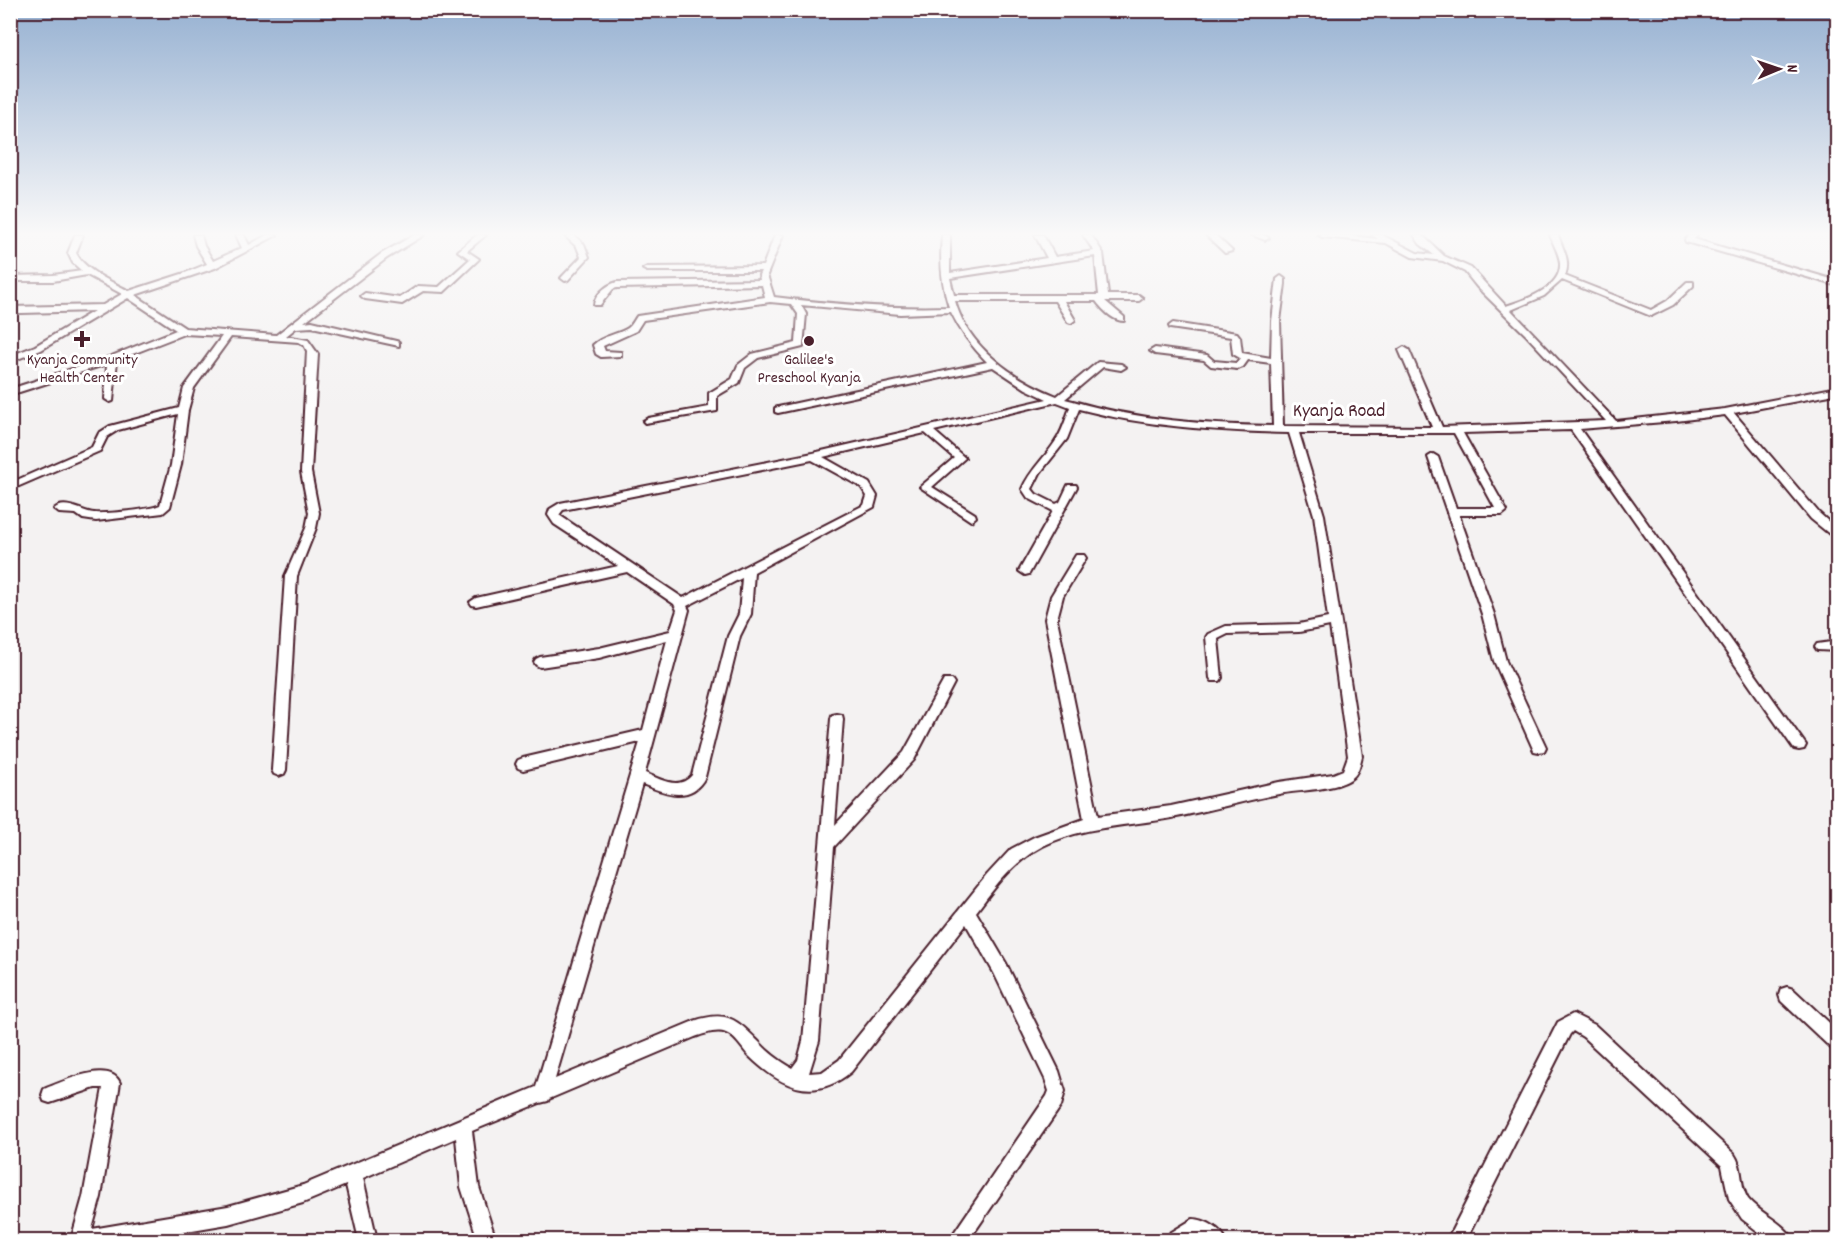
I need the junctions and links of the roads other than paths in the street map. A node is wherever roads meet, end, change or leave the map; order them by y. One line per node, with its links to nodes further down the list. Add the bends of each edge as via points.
1 (335, 293): 28 (street)
2 (413, 293): 13 (street, via 402,301)
3 (605, 293): 18 (street)
4 (768, 293): 17 (street)
5 (949, 293): 20 (street, Kyanja Road)
6 (1101, 293): 15 (street)
7 (1281, 293): 40 (street, via 1277,304)
8 (1489, 293): 23 (street)
9 (1540, 293): 23 (street)
10 (1602, 293): 11 (street, via 1651,313)
11 (1680, 293)
12 (128, 294): 22 (street); 30 (street)
13 (365, 296)
14 (1058, 298): 15 (street); 20 (street); 27 (street)
15 (1101, 298): 16 (street); 26 (street, via 1106,309)
16 (1139, 298)
17 (770, 299): 19 (street); 36 (street, via 640,318 633,329 598,345 601,354)
18 (597, 303)
19 (795, 303): 21 (street); 25 (street)
20 (951, 303): 21 (street, via 916,311); 41 (street, Kyanja Road, via 965,332)
21 (827, 306): 25 (street)
22 (104, 308): 24 (street); 38 (street, via 38,348)
23 (1505, 309): 52 (street)
24 (10, 310)
25 (802, 314): 51 (street, via 800,345 764,352 745,363 736,381 712,395 714,409)
26 (1121, 319)
27 (1071, 320)
28 (293, 326): 32 (street); 33 (street, via 312,324)
29 (1173, 326): 37 (street, via 1234,335 1238,354)
30 (183, 331): 31 (street); 39 (street)
31 (226, 336): 32 (street); 48 (street, via 194,380)
32 (279, 337): 85 (street, via 303,340 313,354 306,472 314,513 291,576)
33 (396, 344)
34 (1404, 350): 56 (street)
35 (1155, 351): 37 (street, via 1237,366)
36 (618, 354)
37 (1245, 357): 40 (street)
38 (10, 359)
39 (112, 359): 43 (street); 45 (street)
40 (1275, 362): 55 (street)
41 (993, 364): 46 (street, Kyanja Road, via 1029,387); 49 (street)
42 (1120, 367): 46 (street, via 1101,364)
43 (10, 392)
44 (1835, 393): 50 (street, Kyanja Road)
45 (110, 399)
46 (1059, 399): 47 (street, Kyanja Road); 54 (street)
47 (1075, 405): 55 (street, Kyanja Road, via 1190,426); 62 (street, via 1068,428 1037,467 1027,489 1032,496)
48 (183, 410): 60 (street, via 114,428 96,448); 63 (street, via 176,465 165,507 96,517)
49 (778, 410)
50 (1728, 412): 52 (street, Kyanja Road); 66 (street, via 1815,516)
51 (648, 421)
52 (1614, 424): 53 (street, Kyanja Road)
53 (1573, 426): 57 (street, Kyanja Road); 82 (street)
54 (926, 429): 58 (street); 65 (street, via 960,458 925,487)
55 (1286, 430): 56 (street, Kyanja Road); 73 (street, via 1319,515)
56 (1438, 430): 57 (street, Kyanja Road)
57 (1456, 430): 64 (street, via 1502,511)
58 (813, 456): 68 (street, via 560,507 554,512 558,521); 69 (street, via 865,485 872,493 872,502 863,511)
59 (1433, 457): 64 (street)
60 (10, 487)
61 (1072, 488): 62 (street)
62 (1058, 508): 70 (street, via 1059,513)
63 (60, 509)
64 (1452, 512): 83 (street, via 1500,660)
65 (971, 517)
66 (1838, 537)
67 (1080, 558): 87 (street, via 1057,596 1051,619)
68 (628, 568): 71 (street); 72 (street)
69 (748, 569): 72 (street); 86 (street, via 746,614 734,636 698,777 690,788 680,790)
70 (1025, 571)
71 (476, 602)
72 (682, 604): 74 (street)
73 (1334, 621): 78 (street, via 1299,628 1216,633 1212,637); 87 (street, via 1355,756 1348,774 1234,800)
74 (675, 634): 77 (street, via 599,653); 81 (street)
75 (1838, 646): 76 (street)
76 (1821, 647)
77 (540, 662)
78 (1216, 678)
79 (948, 683): 88 (street, via 909,756)
80 (837, 719): 88 (street)
81 (649, 735): 84 (street); 86 (street)
82 (1799, 745)
83 (1539, 747)
84 (523, 764)
85 (279, 770)
86 (637, 776): 94 (street)
87 (1092, 823): 89 (street, via 1039,841 1016,854)
88 (827, 844): 92 (street, via 811,1041)
89 (967, 912): 92 (street, via 835,1076 823,1082); 100 (street, via 1000,968 1057,1091 1055,1100)
90 (1787, 994): 91 (street)
91 (1838, 1043)
92 (796, 1078): 94 (street, via 777,1070 732,1027 716,1023)
93 (50, 1095): 97 (street, via 100,1079 112,1083)
94 (542, 1095): 95 (street)
95 (463, 1126): 96 (street); 99 (street, via 470,1187)
96 (353, 1174): 97 (street, via 303,1194 228,1215); 98 (street)
97 (81, 1240)
98 (368, 1240)
99 (487, 1240)
100 (958, 1240)
101 (1177, 1240): 102 (street, via 1193,1228)
102 (1217, 1240)
103 (1456, 1240): 104 (street, via 1564,1028 1573,1022 1589,1031 1728,1160 1735,1172 1739,1202)
104 (1784, 1240)

